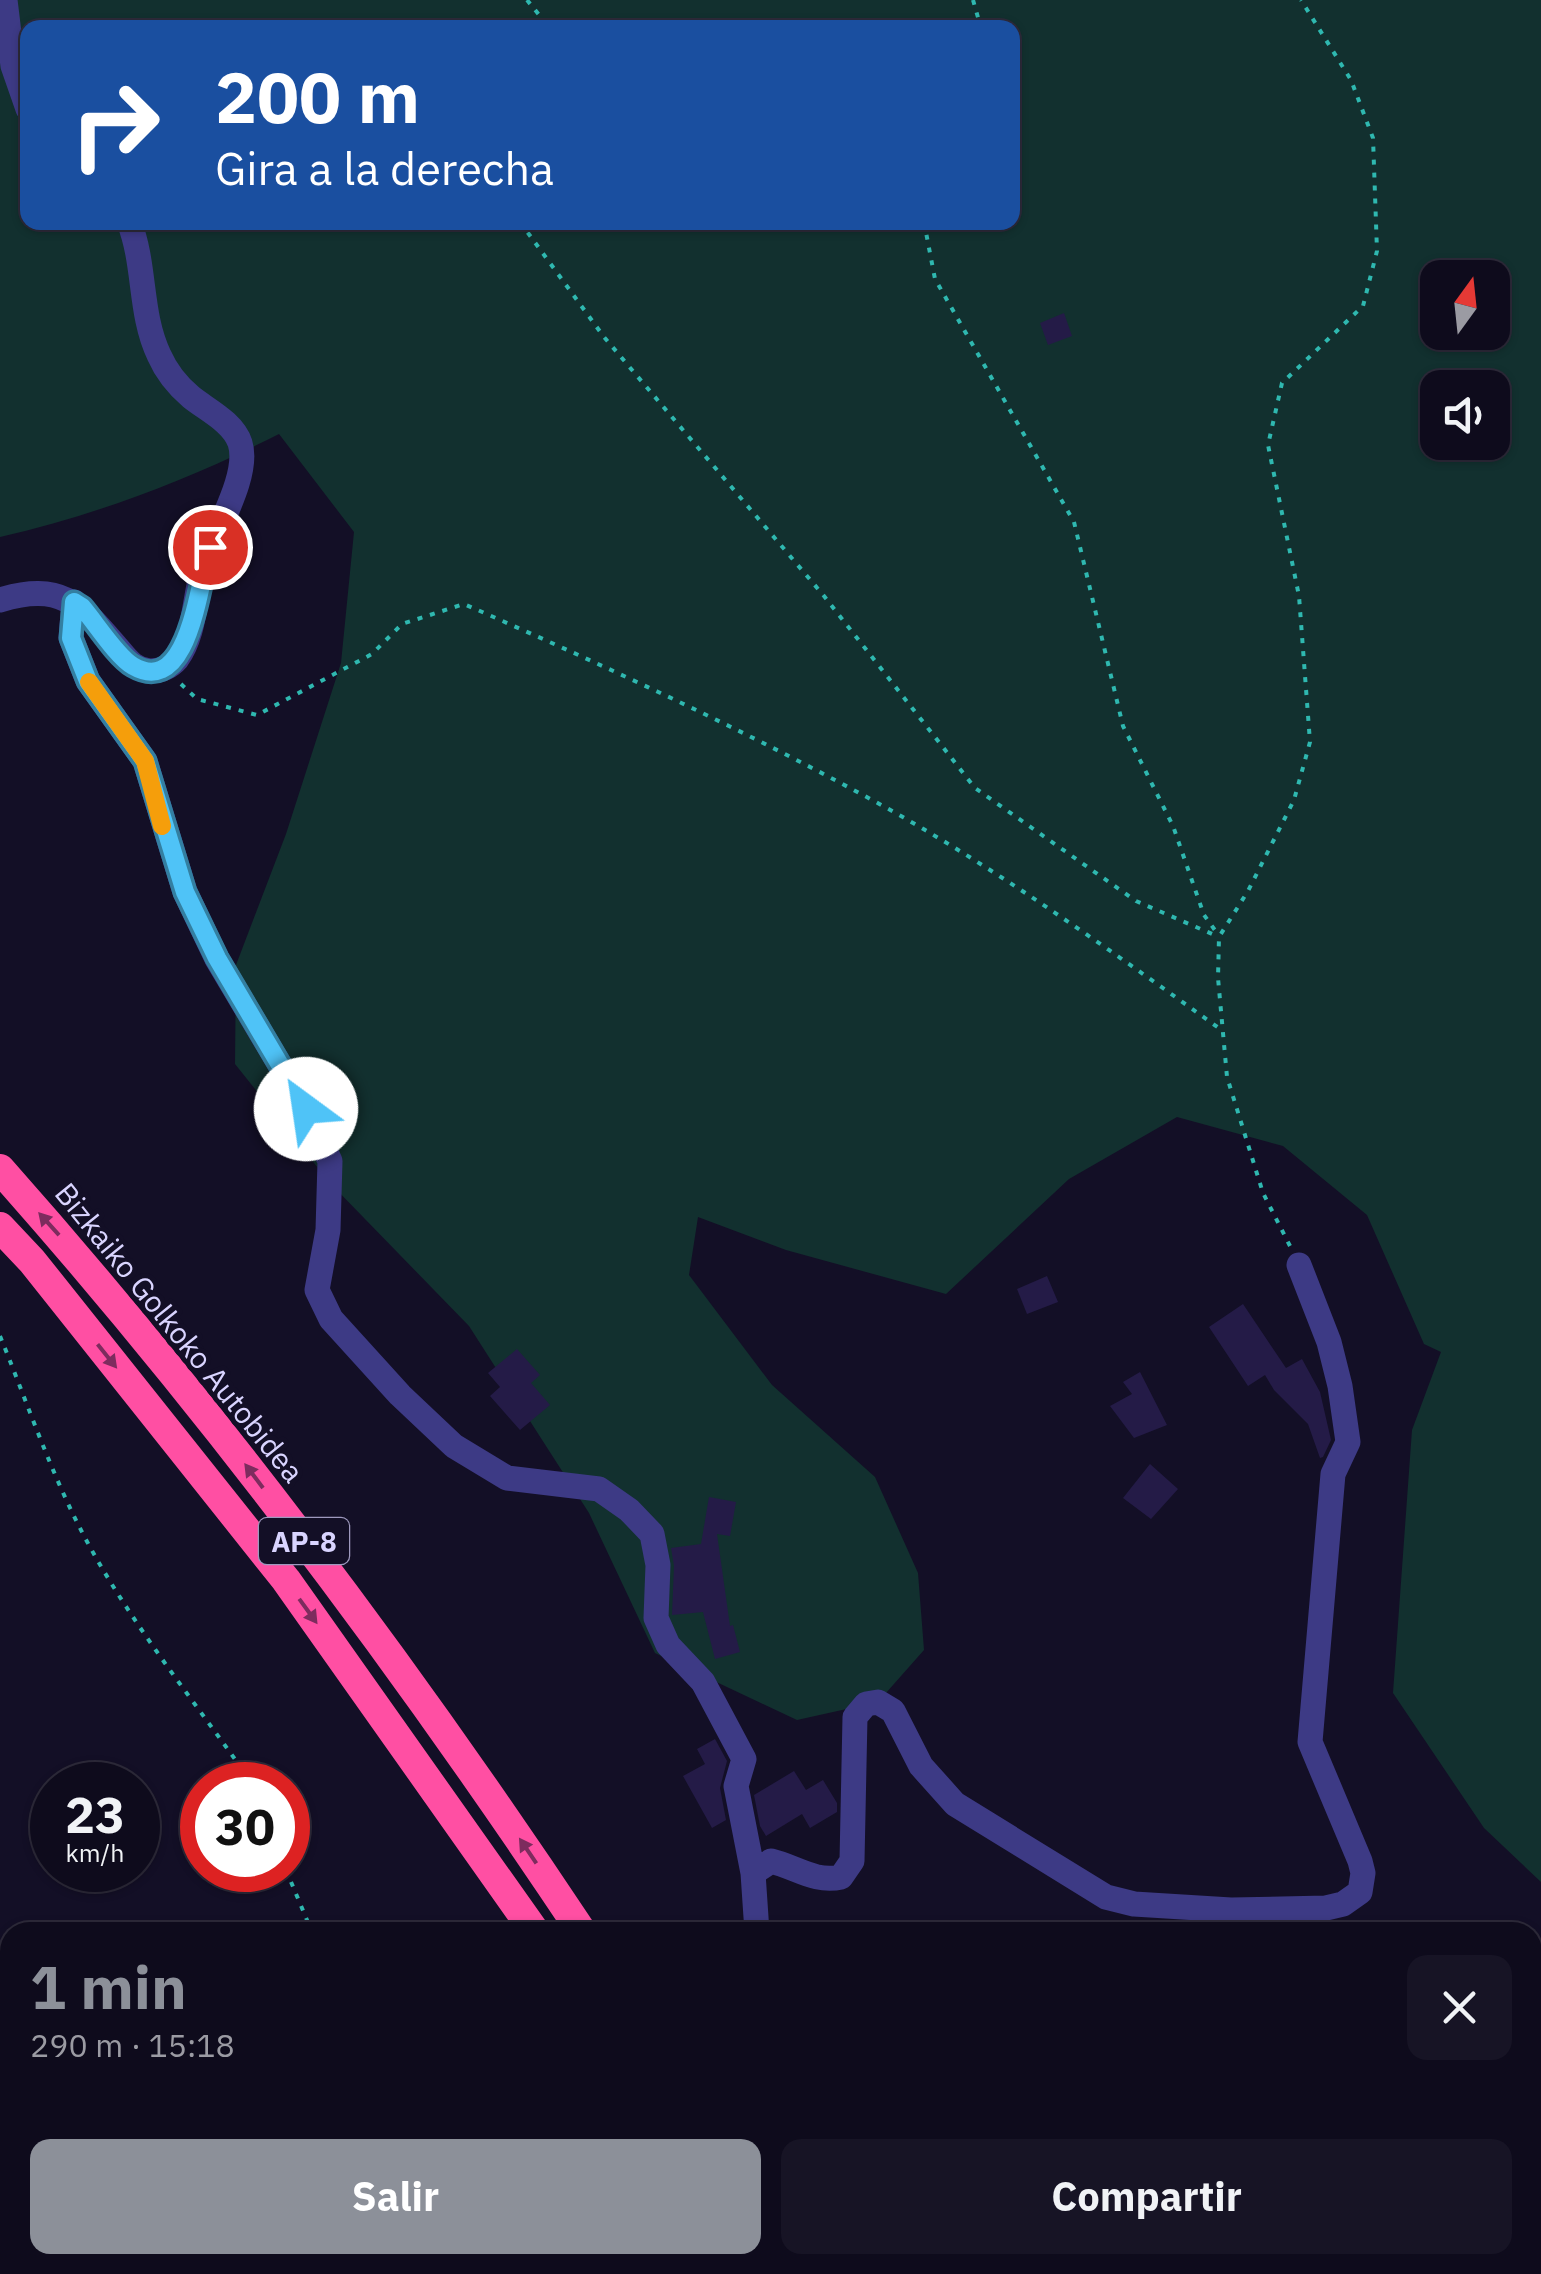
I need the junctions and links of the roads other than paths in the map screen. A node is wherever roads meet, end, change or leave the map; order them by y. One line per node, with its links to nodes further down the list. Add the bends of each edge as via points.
1 (4, 0): 2 (street)
2 (20, 86)
3 (132, 230): 5 (street, via 159,356 188,394 228,425 242,458 175,662 164,670 132,666)
4 (0, 600): 5 (street, via 44,592)
5 (74, 602): 9 (street, via 71,638 88,681 145,761 185,892 330,1162 317,1290 331,1319 454,1446 507,1478 598,1489 652,1534 656,1618 668,1645 703,1682 744,1759 736,1786)
6 (0, 1169): 11 (highway, Bizkaiko Golkoko Autobidea / AP-8, one-way to 6, via 434,1716 254,1476)
7 (0, 1227): 10 (highway, AP-8, one-way to 10, via 286,1580)
8 (1299, 1265): 9 (street, via 1329,1342 1348,1442 1333,1474 1310,1742 1360,1861 1360,1892 1326,1908 1192,1908 1106,1897 955,1804 921,1766 893,1711 878,1702 855,1717 852,1861 840,1876 824,1880 771,1862)
9 (753, 1873): 12 (street)
10 (528, 1922)
11 (575, 1922)
12 (756, 1922)

